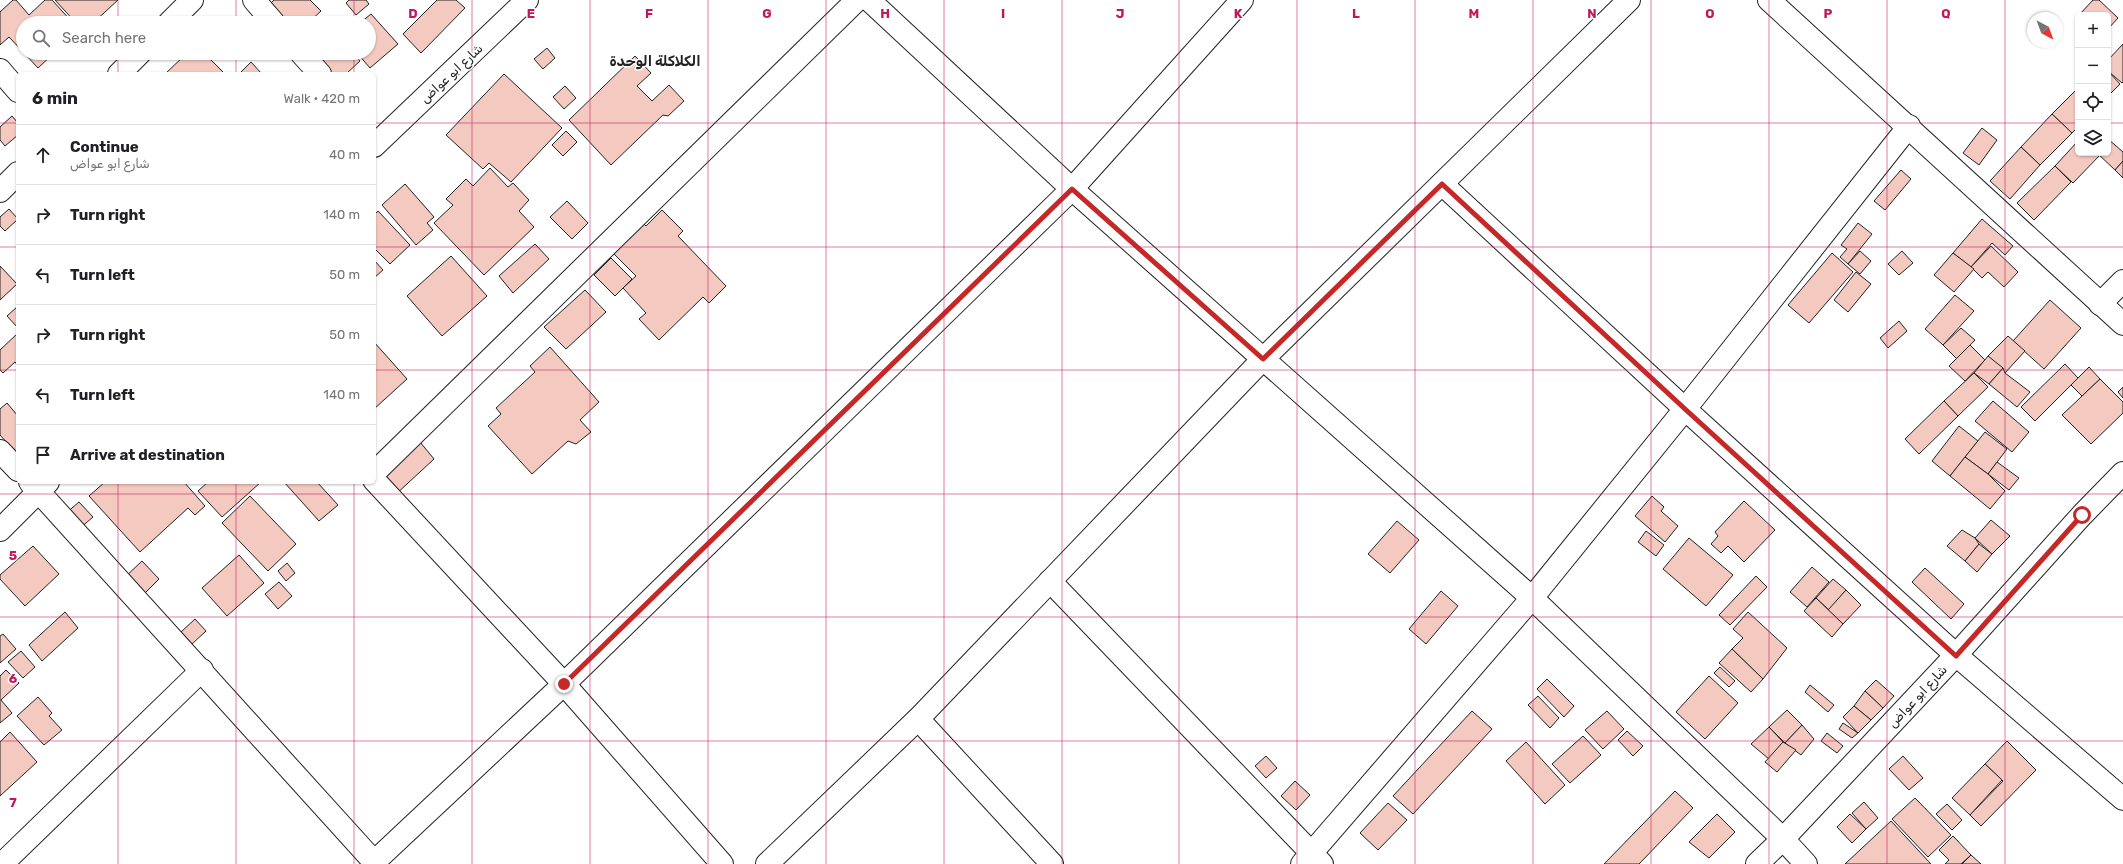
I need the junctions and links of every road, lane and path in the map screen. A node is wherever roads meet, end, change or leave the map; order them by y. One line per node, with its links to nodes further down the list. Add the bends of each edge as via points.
1 (192, 0): 9 (street)
2 (254, 0): 10 (street)
3 (527, 0): 18 (street, شارع ابو عواض)
4 (857, 0): 30 (street)
5 (869, 0): 21 (street)
6 (1242, 0): 21 (street)
7 (1629, 0): 20 (street)
8 (1769, 0): 17 (street)
9 (176, 16)
10 (268, 16)
11 (133, 60): 14 (street)
12 (307, 60): 15 (street)
13 (0, 70): 16 (street)
14 (121, 72)
15 (318, 72)
16 (16, 89)
17 (1908, 126): 24 (street); 27 (street)
18 (376, 140)
19 (16, 175): 22 (street)
20 (1442, 184): 26 (street); 27 (street)
21 (1072, 189): 26 (street); 39 (street)
22 (0, 191)
23 (2123, 281): 24 (street)
24 (2100, 304): 25 (street)
25 (2123, 324)
26 (1263, 359): 35 (street); 36 (street)
27 (1685, 409): 36 (street); 37 (street)
28 (0, 451): 29 (street)
29 (16, 468)
30 (376, 471)
31 (2123, 472): 37 (street, شارع ابو عواض)
32 (376, 482): 39 (street)
33 (39, 485): 34 (street); 38 (street)
34 (0, 530)
35 (1050, 581): 40 (street); 43 (street)
36 (1532, 598): 42 (street); 43 (street)
37 (1956, 656): 41 (street); 42 (street, شارع ابو عواض)
38 (202, 670): 44 (street); 45 (street)
39 (564, 684): 44 (street); 46 (street)
40 (918, 719): 47 (street); 48 (street)
41 (2123, 799)
42 (1783, 839): 49 (street, شارع ابو عواض); 50 (street)
43 (1312, 860)
44 (374, 863)
45 (2, 864)
46 (722, 864)
47 (767, 864)
48 (1052, 864)
49 (1757, 864)
50 (1806, 864)

